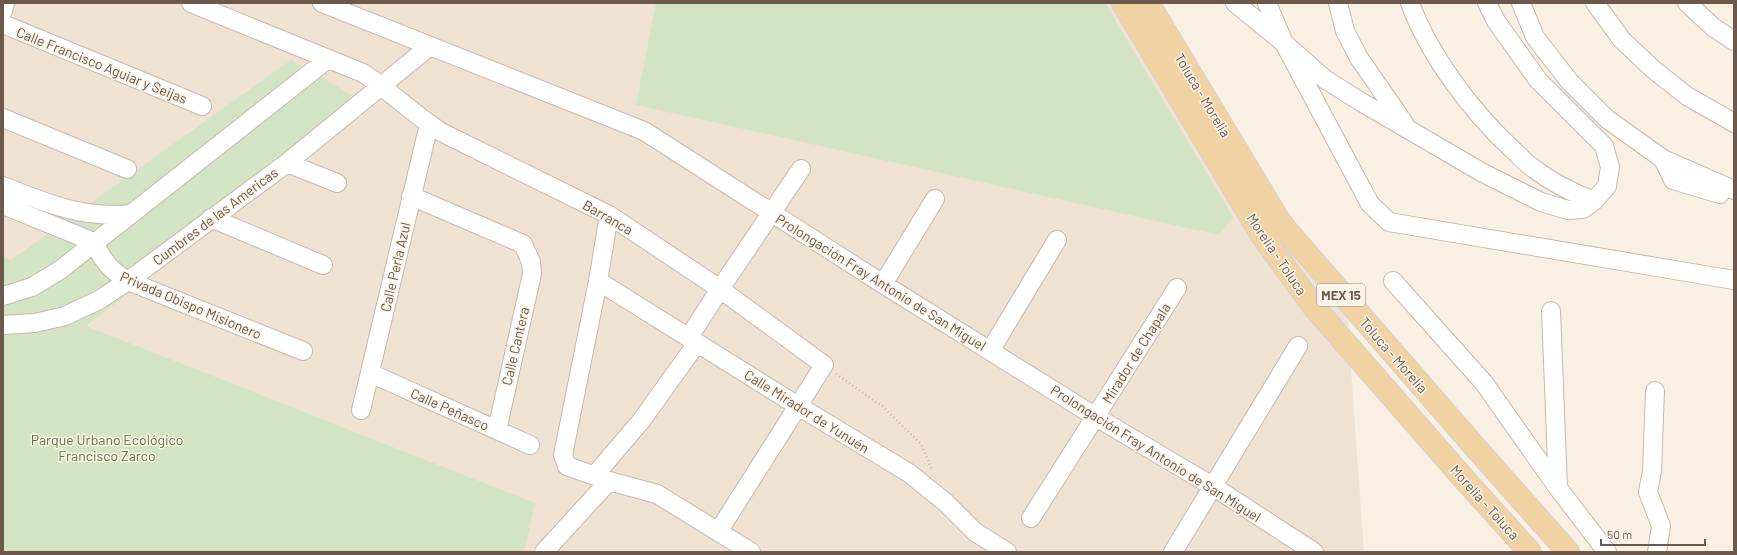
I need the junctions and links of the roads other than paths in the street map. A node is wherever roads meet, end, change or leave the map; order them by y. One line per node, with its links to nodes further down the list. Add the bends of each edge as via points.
1 (191, 3): 19 (street, Barranca)
2 (322, 3): 18 (street, Prolongación Fray Antonio de San Miguel)
3 (1123, 3): 57 (main road, Morelia - Toluca / MEX 15, via 1263,237)
4 (1148, 3): 71 (main road, Toluca - Morelia / MEX 15, via 1278,219)
5 (1235, 3): 17 (street)
6 (1267, 3): 17 (street)
7 (1338, 3): 20 (street, via 1346,31 1359,58)
8 (1410, 3): 30 (street, via 1415,18 1448,75 1489,127)
9 (1487, 3): 40 (street, via 1538,80 1604,146 1610,167 1607,186)
10 (1521, 3): 28 (street, via 1535,37 1569,81 1607,119)
11 (1596, 3): 25 (street, via 1622,40 1654,70 1687,96)
12 (1687, 3): 16 (street, via 1713,27)
13 (4, 4): 14 (street)
14 (3, 11)
15 (3, 24): 23 (street, Calle Francisco Aguiar y Seijas)
16 (1734, 41)
17 (1284, 43): 22 (street, via 1326,80); 49 (street, via 1370,204 1389,222)
18 (430, 46): 21 (street, Cumbres de las Americas); 42 (street, Prolongación Fray Antonio de San Miguel, via 644,131)
19 (328, 59): 21 (street, Barranca, via 362,73); 43 (street)
20 (1376, 82): 22 (street); 27 (street)
21 (382, 85): 26 (street, Barranca); 29 (street, Cumbres de las Americas)
22 (1363, 103): 27 (street)
23 (202, 106)
24 (3, 118): 31 (street)
25 (1734, 123)
26 (429, 124): 37 (street, Calle Perla Azul); 44 (street, Barranca)
27 (1408, 128): 36 (street, via 1483,173)
28 (1663, 159): 35 (street); 38 (street, via 1673,180)
29 (287, 163): 33 (street); 45 (street, Cumbres de las Americas)
30 (1532, 168): 36 (street); 40 (street, via 1572,193)
31 (127, 169)
32 (801, 169): 42 (street)
33 (337, 182)
34 (3, 186): 43 (street, via 71,211 103,216)
35 (1734, 190)
36 (1521, 192): 40 (street, via 1541,202 1568,210 1583,209)
37 (412, 196): 64 (street, Calle Perla Azul); 69 (street, Calle Cantera, via 523,244 531,262 532,274)
38 (1734, 197)
39 (935, 199): 53 (street)
40 (1594, 201)
41 (3, 205): 47 (street)
42 (771, 213): 53 (street, Prolongación Fray Antonio de San Miguel); 55 (street)
43 (131, 214): 47 (street)
44 (609, 215): 51 (street); 55 (street, Barranca)
45 (212, 218): 48 (street); 50 (street, Cumbres de las Americas)
46 (1057, 240): 63 (street)
47 (94, 242): 50 (street, Privada Obispo Misionero, via 107,265); 56 (street, via 60,270 32,287)
48 (323, 265)
49 (1734, 280)
50 (128, 281): 59 (street, Cumbres de las Americas, via 99,300 65,316); 62 (street, Privada Obispo Misionero)
51 (598, 281): 60 (street, Calle Mirador de Yunuén); 72 (street, via 563,455 567,466)
52 (1393, 281): 75 (street, via 1484,382)
53 (883, 284): 63 (street, Prolongación Fray Antonio de San Miguel)
54 (1177, 288): 68 (street, Mirador de Chapala)
55 (720, 289): 60 (street); 66 (street, Barranca, via 824,366)
56 (3, 296)
57 (1314, 307): 71 (main road, via 1372,360 1456,460 1461,460); 73 (main road, Morelia - Toluca / MEX 15)
58 (1551, 311): 75 (street)
59 (3, 326)
60 (693, 340): 66 (street, Calle Mirador de Yunuén); 72 (street, via 642,421)
61 (1298, 346): 74 (street)
62 (303, 351)
63 (990, 351): 68 (street, Prolongación Fray Antonio de San Miguel)
64 (370, 373): 67 (street, Calle Perla Azul); 69 (street, Calle Peñasco)
65 (1655, 391): 87 (street, via 1652,471 1648,492 1661,526)
66 (798, 406): 77 (street); 80 (street, Calle Mirador de Yunuén, via 909,473 945,502 975,532)
67 (361, 410)
68 (1096, 417): 74 (street, Prolongación Fray Antonio de San Miguel); 76 (street, Mirador de Chapala)
69 (496, 430): 70 (street, Calle Peñasco)
70 (530, 445)
71 (1475, 447): 85 (main road, Toluca - Morelia / MEX 15)
72 (601, 478): 77 (street, via 657,494); 78 (street)
73 (1464, 479): 83 (main road, Morelia - Toluca / MEX 15); 84 (main road, via 1476,473 1484,473)
74 (1214, 487): 81 (street); 82 (street, Prolongación Fray Antonio de San Miguel)
75 (1558, 488): 86 (street)
76 (1031, 518)
77 (718, 532): 79 (street)
78 (544, 552)
79 (751, 552)
80 (1007, 552)
81 (1173, 552)
82 (1314, 552)
83 (1530, 552)
84 (1556, 552)
85 (1568, 552)
86 (1607, 552)
87 (1657, 552)

